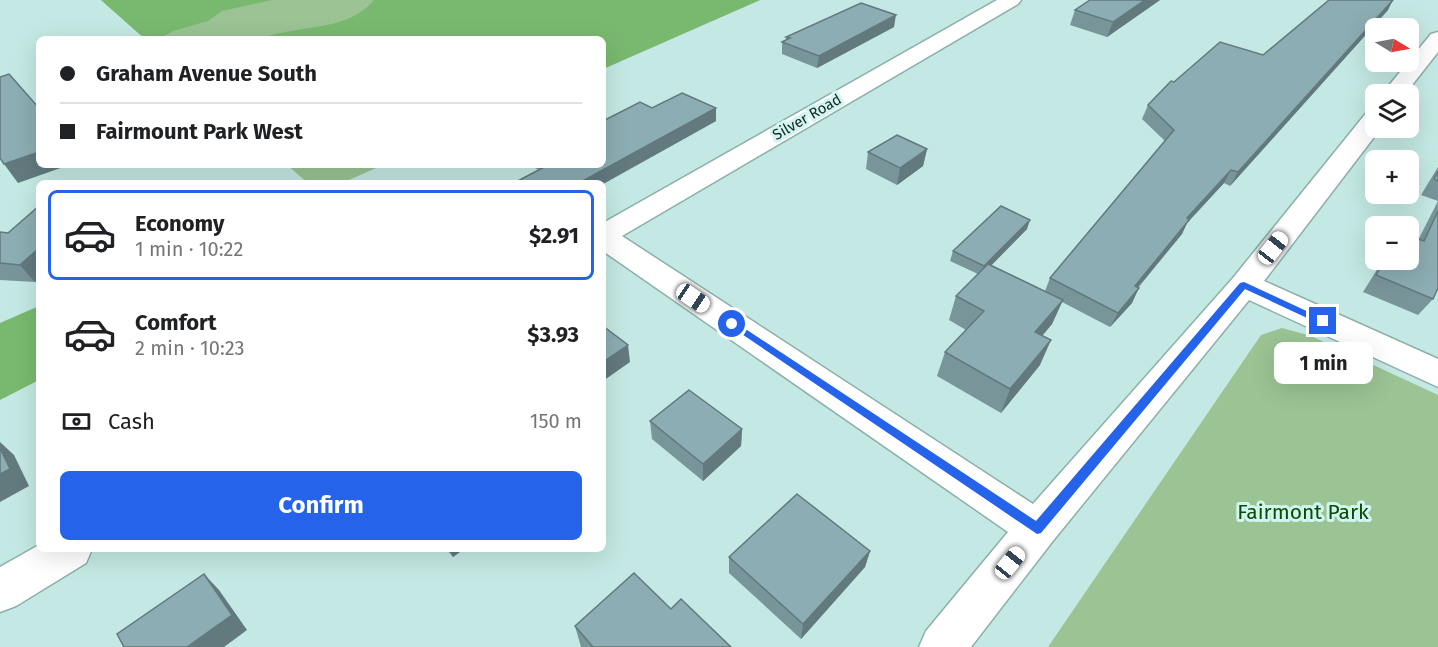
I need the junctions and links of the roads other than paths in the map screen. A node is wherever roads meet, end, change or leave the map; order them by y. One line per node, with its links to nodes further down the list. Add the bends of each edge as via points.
1 (1011, 0): 5 (street, Silver Road)
2 (1438, 38): 3 (street)
3 (1401, 84)
4 (1365, 131): 7 (street)
5 (606, 234)
6 (606, 238): 9 (street)
7 (1244, 285): 8 (street); 9 (street)
8 (1438, 374)
9 (1037, 529): 12 (street)
10 (66, 552): 11 (street)
11 (0, 591)
12 (942, 647)

